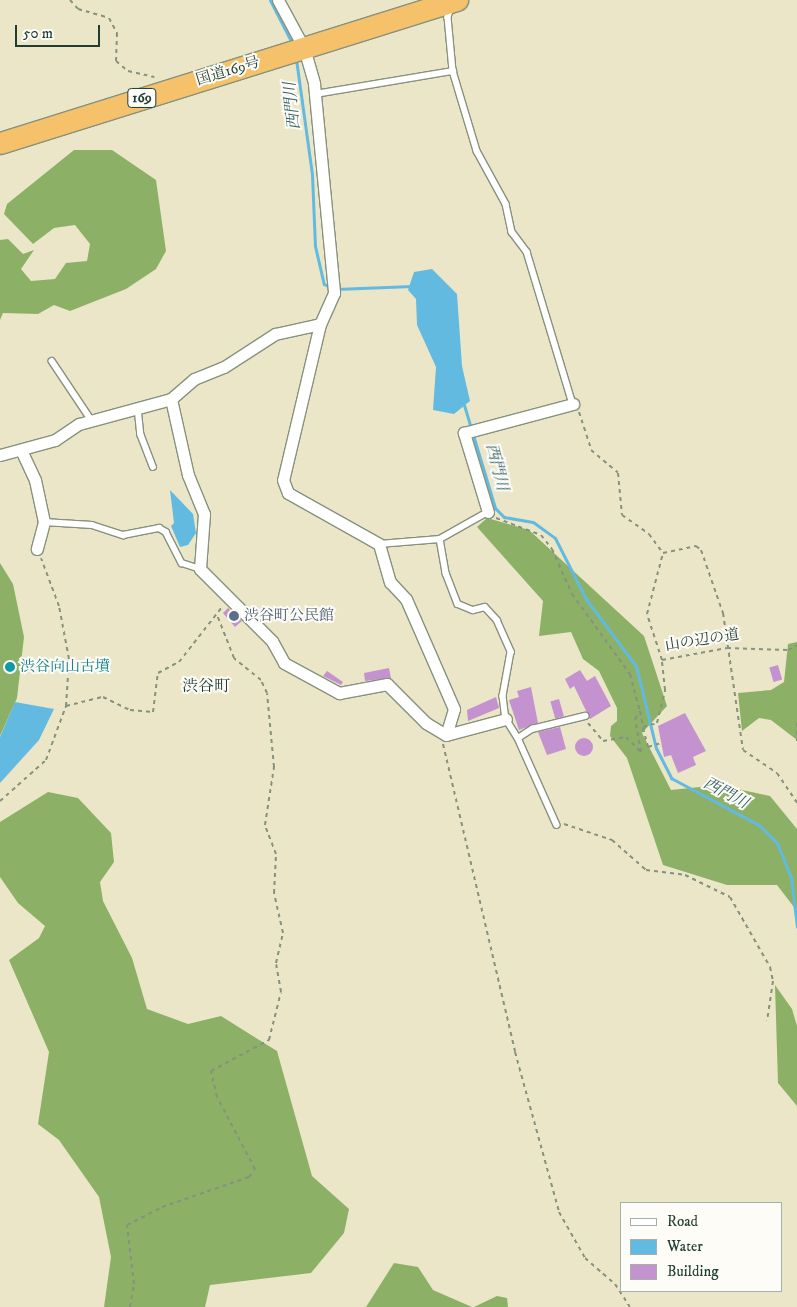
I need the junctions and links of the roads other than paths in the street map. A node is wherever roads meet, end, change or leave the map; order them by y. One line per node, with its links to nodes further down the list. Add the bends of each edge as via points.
1 (278, 0): 3 (street)
2 (456, 0): 3 (highway, 国道169号 / 169); 4 (lane, via 448,17)
3 (294, 51): 5 (street); 6 (highway, 国道169号 / 169)
4 (453, 71): 5 (lane); 10 (lane, via 477,151 506,204 512,232 526,252)
5 (315, 94): 7 (street, via 334,288)
6 (0, 143)
7 (320, 324): 9 (street, via 275,334 224,367 194,379); 19 (street, via 283,480 288,493)
8 (52, 361): 12 (lane)
9 (171, 399): 11 (street); 21 (street, via 188,475 204,514)
10 (574, 404): 16 (street, via 464,433)
11 (138, 408): 12 (street); 15 (lane, via 140,435)
12 (92, 421): 13 (street, via 55,440)
13 (21, 450): 14 (street); 17 (street, via 35,480)
14 (0, 455)
15 (153, 467)
16 (488, 512): 18 (lane)
17 (44, 522): 20 (street); 21 (lane, via 92,525 123,535 159,528 166,532 182,562)
18 (440, 539): 19 (lane); 23 (lane, via 446,573 458,604 473,610 485,607 497,620 511,652 502,696)
19 (379, 544): 24 (street, via 390,582 406,600 454,709)
20 (37, 549)
21 (200, 569): 24 (street, via 272,641 292,668 347,695 387,684 426,723)
22 (584, 716): 25 (lane, via 532,729)
23 (506, 719): 24 (street); 25 (lane)
24 (446, 735)
25 (518, 738): 26 (lane)
26 (557, 825)

